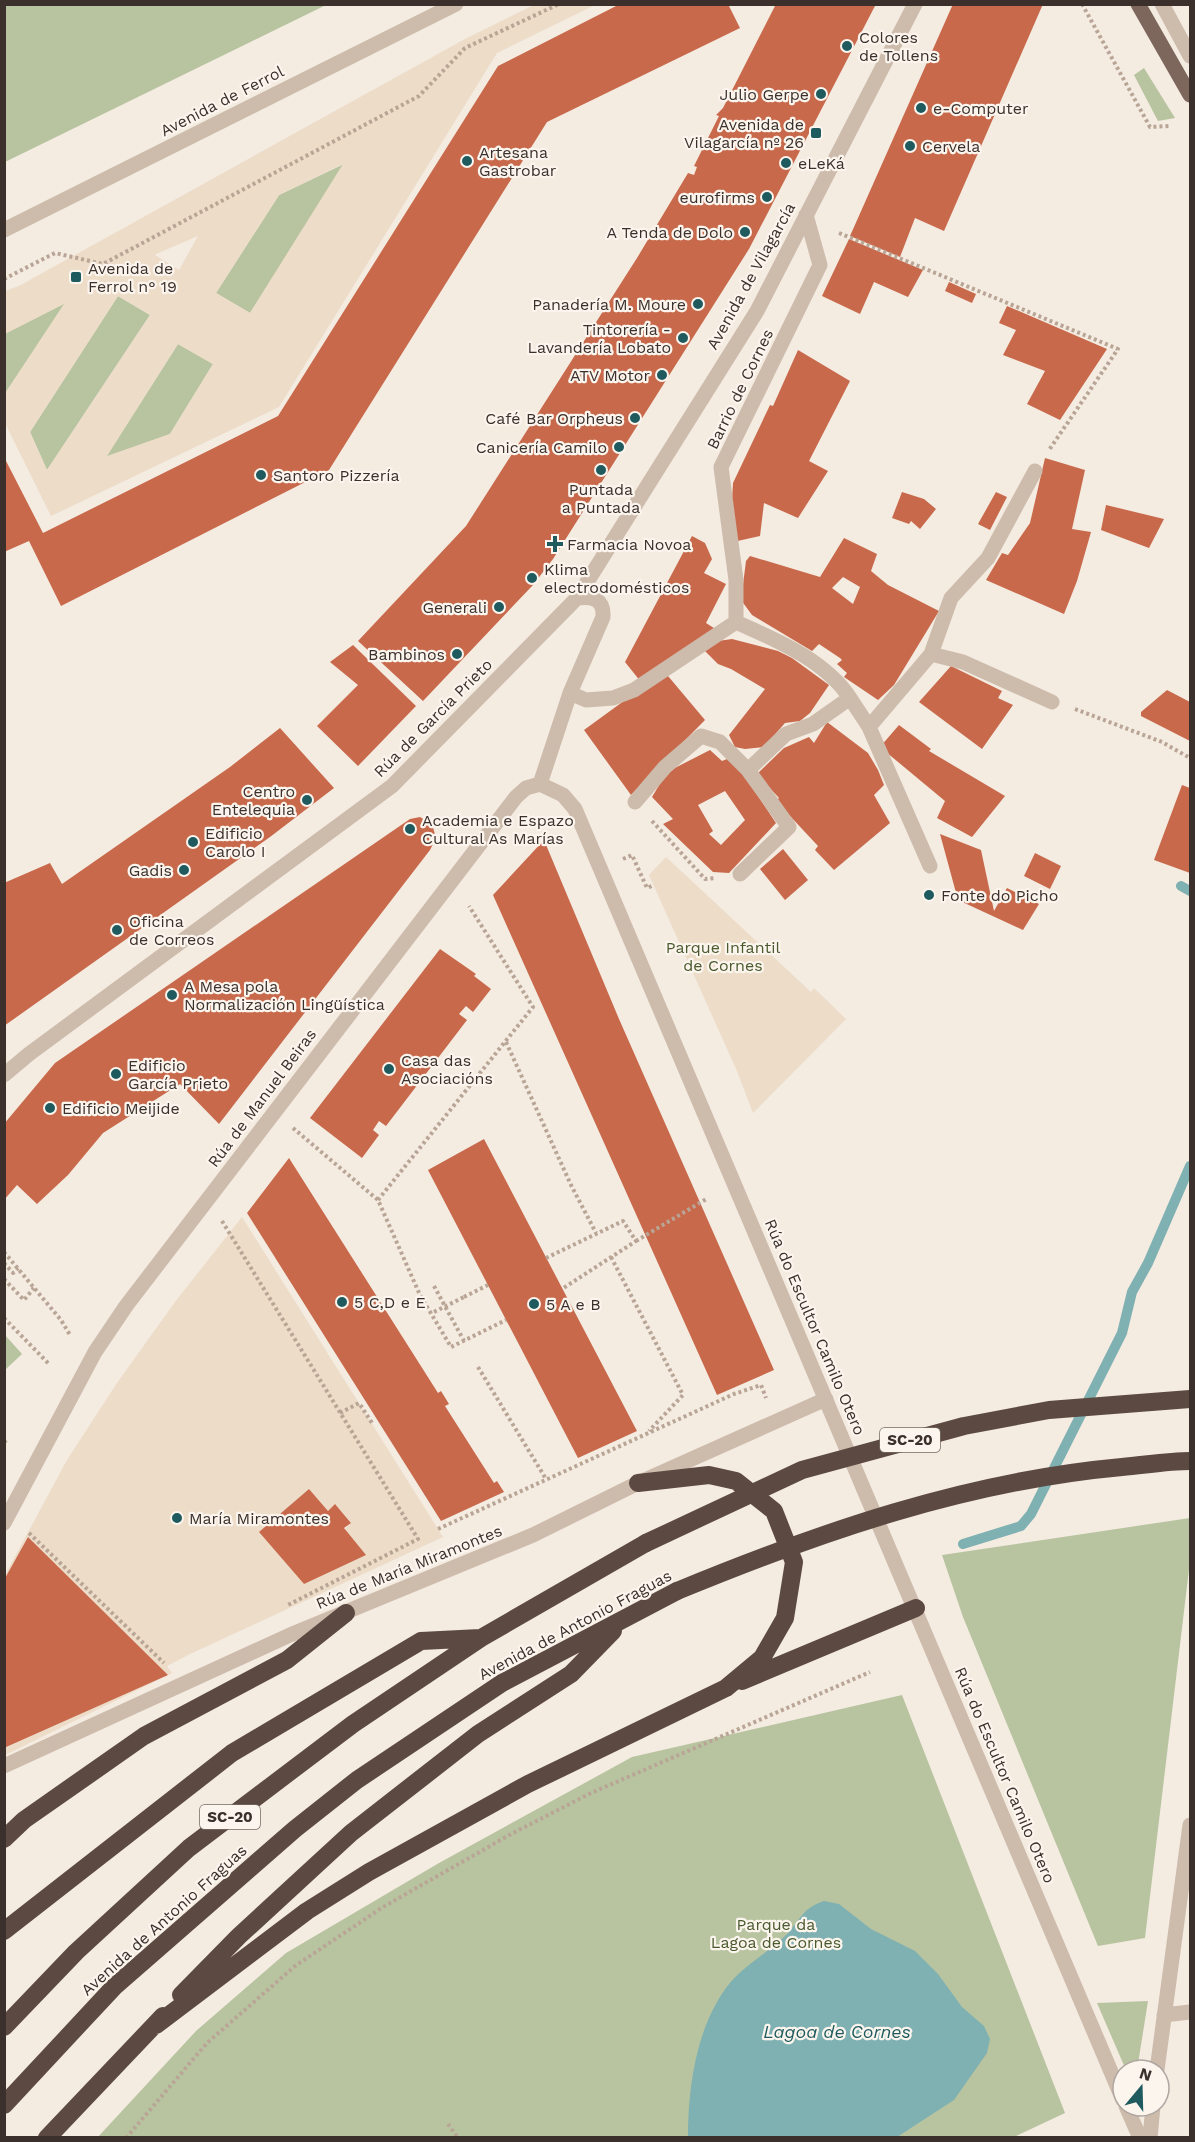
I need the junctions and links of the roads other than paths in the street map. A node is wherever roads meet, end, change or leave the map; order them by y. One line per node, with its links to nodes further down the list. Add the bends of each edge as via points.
1 (456, 4): 8 (street, Avenida de Ferrol)
2 (915, 4): 7 (street, Avenida de Vilagarcía)
3 (1137, 4): 6 (main road)
4 (1162, 4): 5 (street)
5 (1191, 57)
6 (1191, 95)
7 (806, 215): 10 (street, Avenida de Vilagarcía, via 757,311); 12 (street, Barrio de Cornes, via 820,265 721,467 736,580)
8 (4, 230)
9 (1035, 471): 13 (street, via 988,558 951,598)
10 (604, 556): 11 (street, Rúa de García Prieto)
11 (577, 598): 14 (street, via 597,599 603,617); 23 (street, Rúa de García Prieto, via 392,786)
12 (736, 622): 14 (street, via 634,690 613,698 586,700); 15 (street, via 784,644 839,680)
13 (931, 654): 16 (street, via 963,663); 17 (street)
14 (570, 693): 19 (street)
15 (850, 698): 17 (street); 18 (street, via 813,724 786,734)
16 (1052, 702)
17 (869, 727): 21 (street)
18 (748, 770): 20 (street, via 720,742 701,736 665,767); 22 (street, via 789,827)
19 (540, 784): 24 (street, Rúa do Escultor Camilo Otero, via 563,795 575,809); 28 (street, Rúa de Manuel Beiras, via 516,796 126,1306 95,1352)
20 (635, 802)
21 (930, 866)
22 (740, 874)
23 (4, 1075)
24 (826, 1399): 27 (street, Rúa de María Miramontes); 29 (street, Rúa do Escultor Camilo Otero)
25 (1191, 1399): 32 (highway, Avenida de Antonio Fraguas / SC-20, bridge, via 1050,1410 964,1426 802,1470 646,1543)
26 (1191, 1461): 31 (highway, Avenida de Antonio Fraguas / SC-20, bridge, via 1071,1472 959,1495 866,1520 771,1552 677,1591)
27 (638, 1483): 30 (street, Rúa de María Miramontes, via 533,1535); 33 (highway, via 709,1475 736,1481 774,1510 794,1562 785,1618 762,1658)
28 (4, 1523)
29 (916, 1608): 33 (highway); 43 (street, Rúa do Escultor Camilo Otero)
30 (346, 1613): 34 (street, Rúa de María Miramontes); 36 (highway, via 288,1660 144,1736 24,1820)
31 (625, 1619): 40 (highway, SC-20, via 571,1674 478,1734 351,1833 193,1981); 44 (highway, Avenida de Antonio Fraguas / SC-20, via 502,1683 348,1787 114,1987)
32 (481, 1638): 37 (highway, via 422,1641 232,1753); 41 (highway, Avenida de Antonio Fraguas / SC-20, via 354,1724 189,1848 76,1952)
33 (726, 1688): 40 (highway, via 528,1784 369,1872 298,1918)
34 (4, 1766)
35 (1191, 1826): 39 (street)
36 (4, 1839)
37 (4, 1931)
38 (1191, 2012): 39 (street)
39 (1164, 2016): 42 (street)
40 (156, 2025): 47 (highway)
41 (4, 2027)
42 (1159, 2058)
43 (1111, 2071)
44 (4, 2105)
45 (1131, 2118): 48 (street)
46 (1152, 2118): 49 (street)
47 (47, 2138)
48 (1140, 2138)
49 (1150, 2138)

